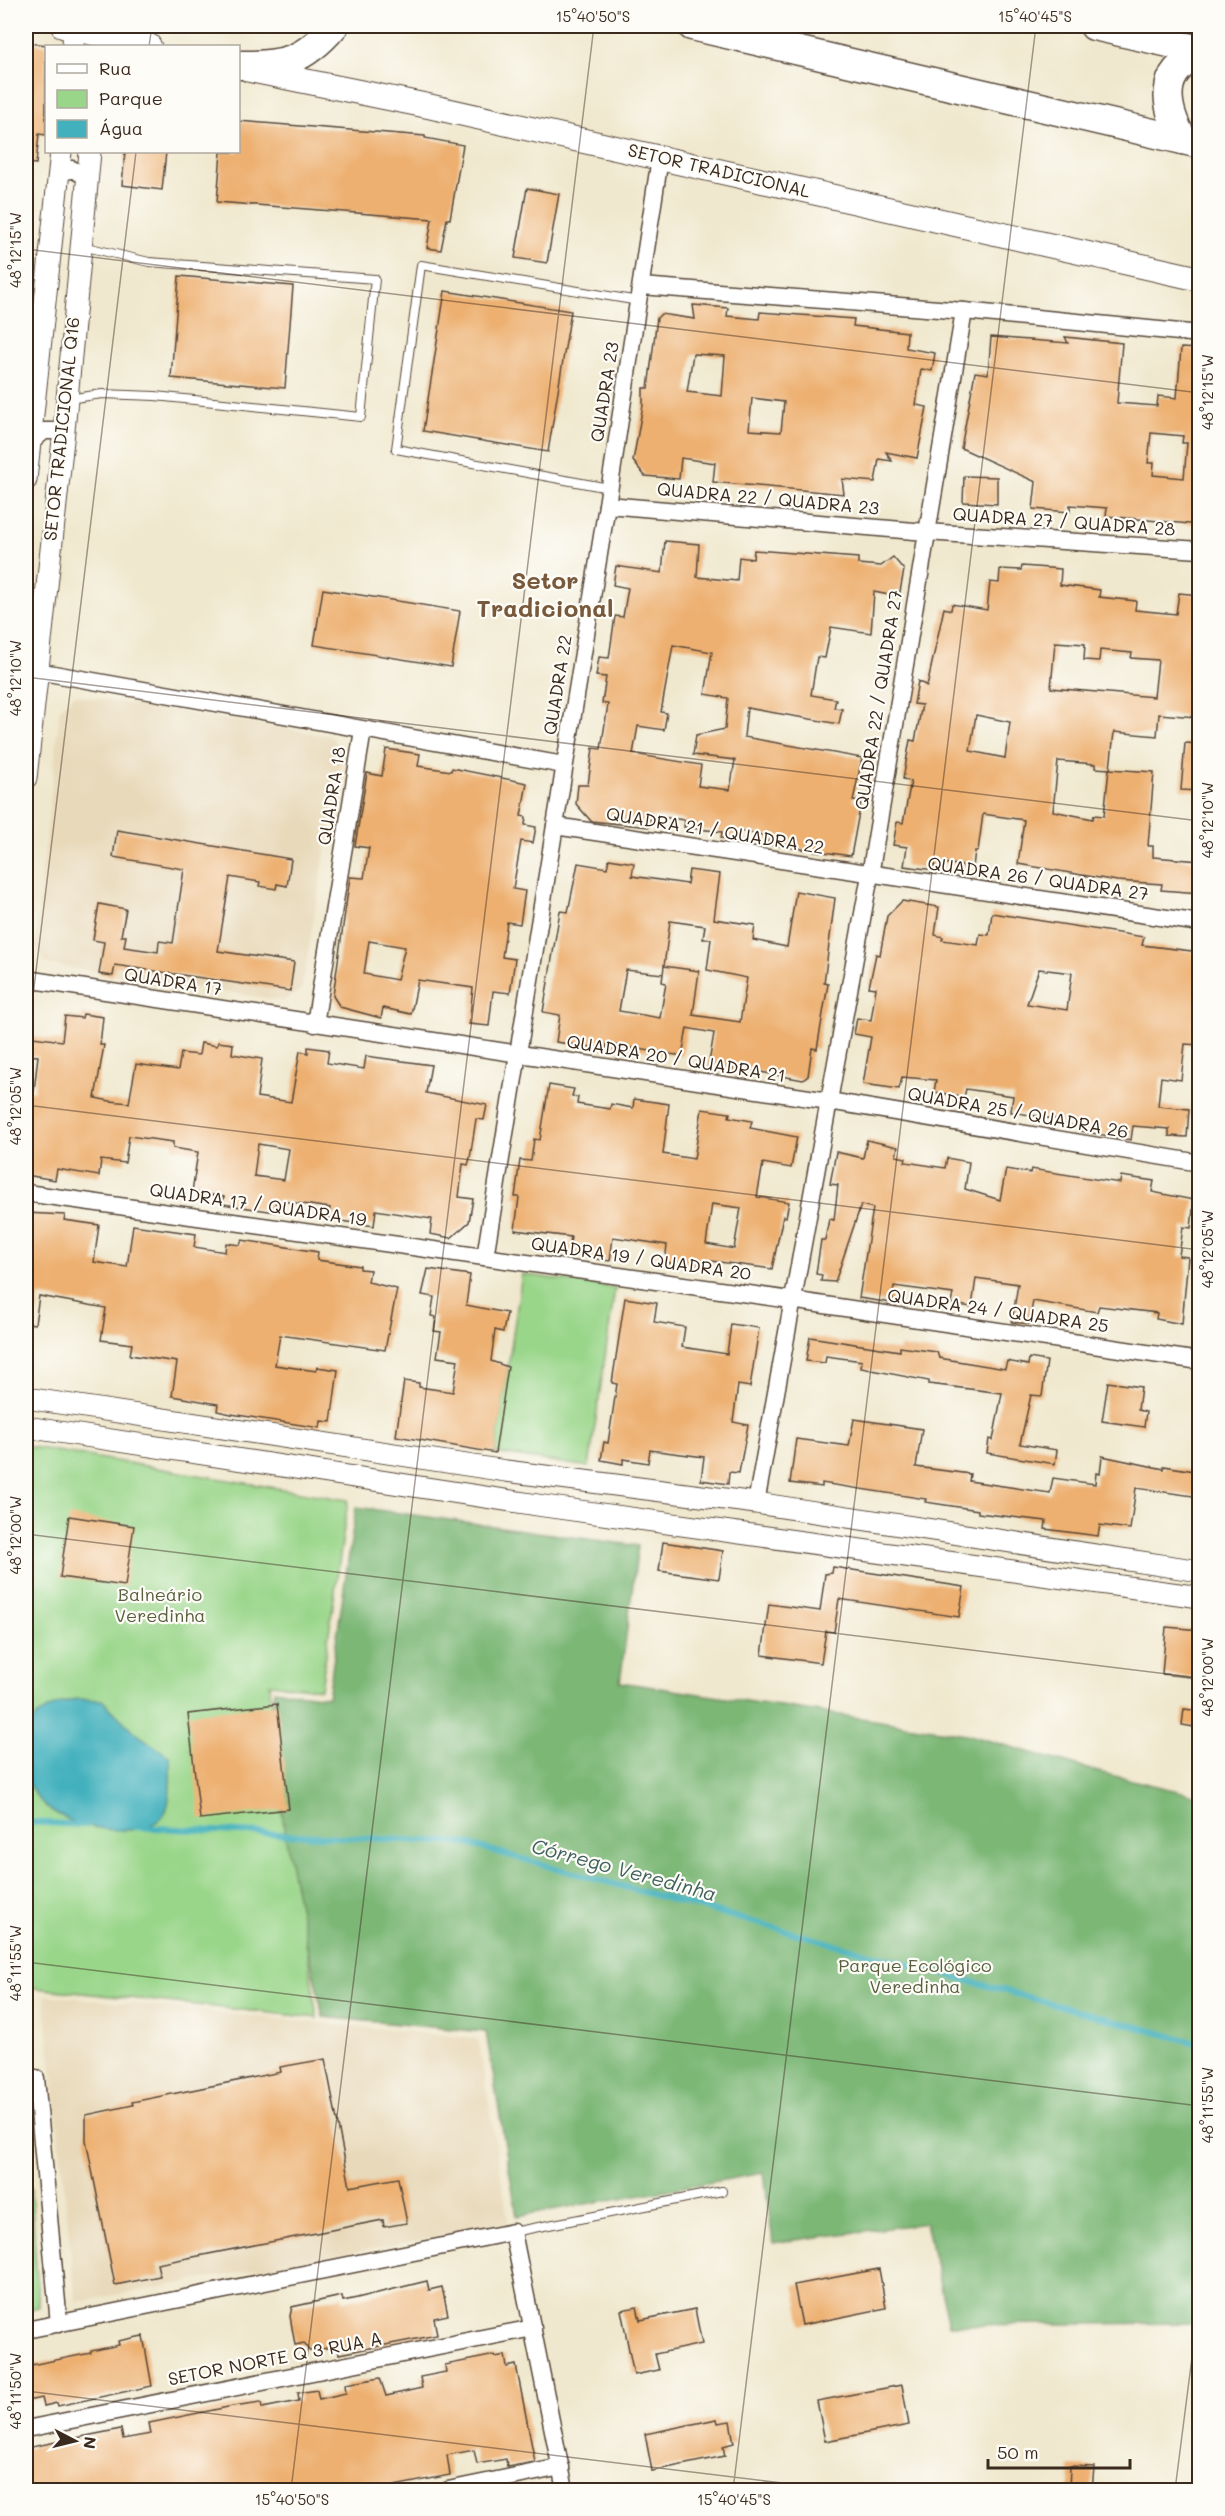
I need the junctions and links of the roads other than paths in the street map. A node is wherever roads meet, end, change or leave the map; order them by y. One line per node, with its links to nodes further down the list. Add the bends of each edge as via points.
1 (334, 26): 9 (highway, via 319,44 298,58 270,66)
2 (692, 26): 11 (highway)
3 (1094, 26): 7 (highway)
4 (70, 33): 5 (main road)
5 (107, 42): 6 (main road)
6 (138, 45)
7 (1200, 50)
8 (1200, 55): 11 (highway, via 1188,60 1173,76 1167,96 1171,118)
9 (240, 67)
10 (240, 67): 14 (main road, SETOR TRADICIONAL)
11 (1191, 142)
12 (62, 153): 15 (street, SETOR TRADICIONAL Q16)
13 (90, 153): 16 (street, SETOR TRADICIONAL Q16)
14 (660, 158): 18 (main road, SETOR TRADICIONAL); 19 (street, QUADRA 23)
15 (59, 174): 16 (street, via 72,169); 24 (street, SETOR TRADICIONAL Q16)
16 (87, 177): 17 (street, SETOR TRADICIONAL Q16)
17 (81, 246): 22 (street, SETOR TRADICIONAL Q16); 22 (lane, via 149,262 375,279 361,417 155,396 102,394)
18 (1200, 279)
19 (640, 293): 20 (street); 26 (street, QUADRA 23); 26 (lane, via 421,265 396,449)
20 (964, 311): 21 (street); 28 (street, QUADRA 22 / QUADRA 27)
21 (1200, 334)
22 (65, 400): 23 (street, SETOR TRADICIONAL Q16)
23 (64, 431): 24 (street, via 44,431); 30 (street, SETOR TRADICIONAL Q16)
24 (27, 447): 25 (street, SETOR TRADICIONAL Q16)
25 (26, 480)
26 (609, 488): 27 (street, QUADRA 23)
27 (607, 505): 28 (street, QUADRA 22 / QUADRA 23); 33 (street, QUADRA 22)
28 (926, 532): 29 (street, QUADRA 27 / QUADRA 28); 35 (street, QUADRA 22 / QUADRA 27)
29 (1200, 550)
30 (31, 672): 31 (street); 32 (street, SETOR TRADICIONAL Q16)
31 (363, 730): 33 (street, QUADRA 18); 38 (street, QUADRA 18)
32 (26, 765)
33 (564, 765): 34 (street)
34 (555, 826): 35 (street, QUADRA 21 / QUADRA 22); 39 (street)
35 (870, 875): 36 (street, QUADRA 26 / QUADRA 27); 40 (street, QUADRA 22 / QUADRA 27)
36 (1200, 923)
37 (26, 979): 38 (street, QUADRA 17)
38 (315, 1024): 39 (street, QUADRA 17)
39 (518, 1054): 40 (street, QUADRA 20 / QUADRA 21); 43 (street)
40 (829, 1101): 41 (street, QUADRA 25 / QUADRA 26); 44 (street, QUADRA 22 / QUADRA 27)
41 (1200, 1163)
42 (26, 1193): 43 (street, QUADRA 17 / QUADRA 19)
43 (485, 1257): 44 (street, QUADRA 19 / QUADRA 20)
44 (791, 1300): 45 (street, QUADRA 24 / QUADRA 25); 53 (street, QUADRA 22 / QUADRA 27)
45 (1200, 1361)
46 (26, 1398): 48 (street)
47 (26, 1428): 49 (street)
48 (225, 1430): 49 (street, via 233,1444); 50 (street)
49 (222, 1456): 52 (street)
50 (506, 1471): 51 (street); 52 (street, via 512,1487)
51 (549, 1477): 53 (street); 54 (street, via 535,1490)
52 (503, 1499): 54 (street)
53 (756, 1503): 55 (street)
54 (544, 1506): 56 (street)
55 (1200, 1571)
56 (1200, 1597)
57 (36, 2078): 60 (street)
58 (722, 2191): 59 (lane)
59 (513, 2232): 60 (street); 61 (street)
60 (59, 2324): 62 (street)
61 (533, 2328): 63 (street, SETOR NORTE Q 3 RUA A); 64 (street)
62 (26, 2330)
63 (26, 2429)
64 (561, 2467): 65 (street); 66 (street)
65 (448, 2490)
66 (565, 2490)

